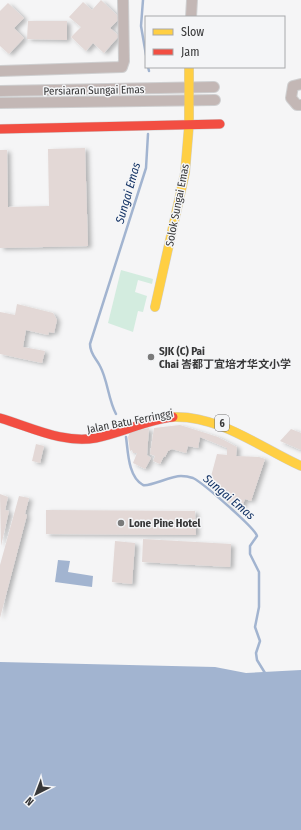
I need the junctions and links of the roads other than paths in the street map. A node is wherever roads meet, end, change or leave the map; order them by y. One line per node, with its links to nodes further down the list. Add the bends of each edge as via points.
1 (123, 0): 5 (street, via 122,67)
2 (192, 0): 3 (street)
3 (191, 16)
4 (189, 68): 7 (main road, Solok Sungai Emas)
5 (0, 71)
6 (301, 84): 13 (street, via 293,86 292,98 297,104)
7 (188, 87): 8 (street, Persiaran Sungai Emas); 9 (street, Persiaran Sungai Emas); 11 (main road, Solok Sungai Emas)
8 (214, 87)
9 (0, 91)
10 (215, 100): 11 (street, Persiaran Sungai Emas)
11 (188, 101): 12 (street, Persiaran Sungai Emas); 15 (main road, Solok Sungai Emas)
12 (0, 103)
13 (301, 104)
14 (220, 124): 15 (main road)
15 (189, 125): 16 (main road); 17 (main road, Solok Sungai Emas, via 185,173)
16 (0, 129)
17 (155, 307)
18 (0, 410): 19 (main road, Jalan Batu Ferringgi / 6, via 51,427 74,430 92,430)
19 (174, 414): 20 (main road, Jalan Batu Ferringgi / 6, via 93,438 45,433); 21 (main road, Jalan Batu Ferringgi / 6, via 194,413 212,418)
20 (0, 418)
21 (265, 446): 22 (main road, Jalan Batu Ferringgi / 6); 23 (main road, Jalan Batu Ferringgi / 6)
22 (301, 460)
23 (301, 466)

